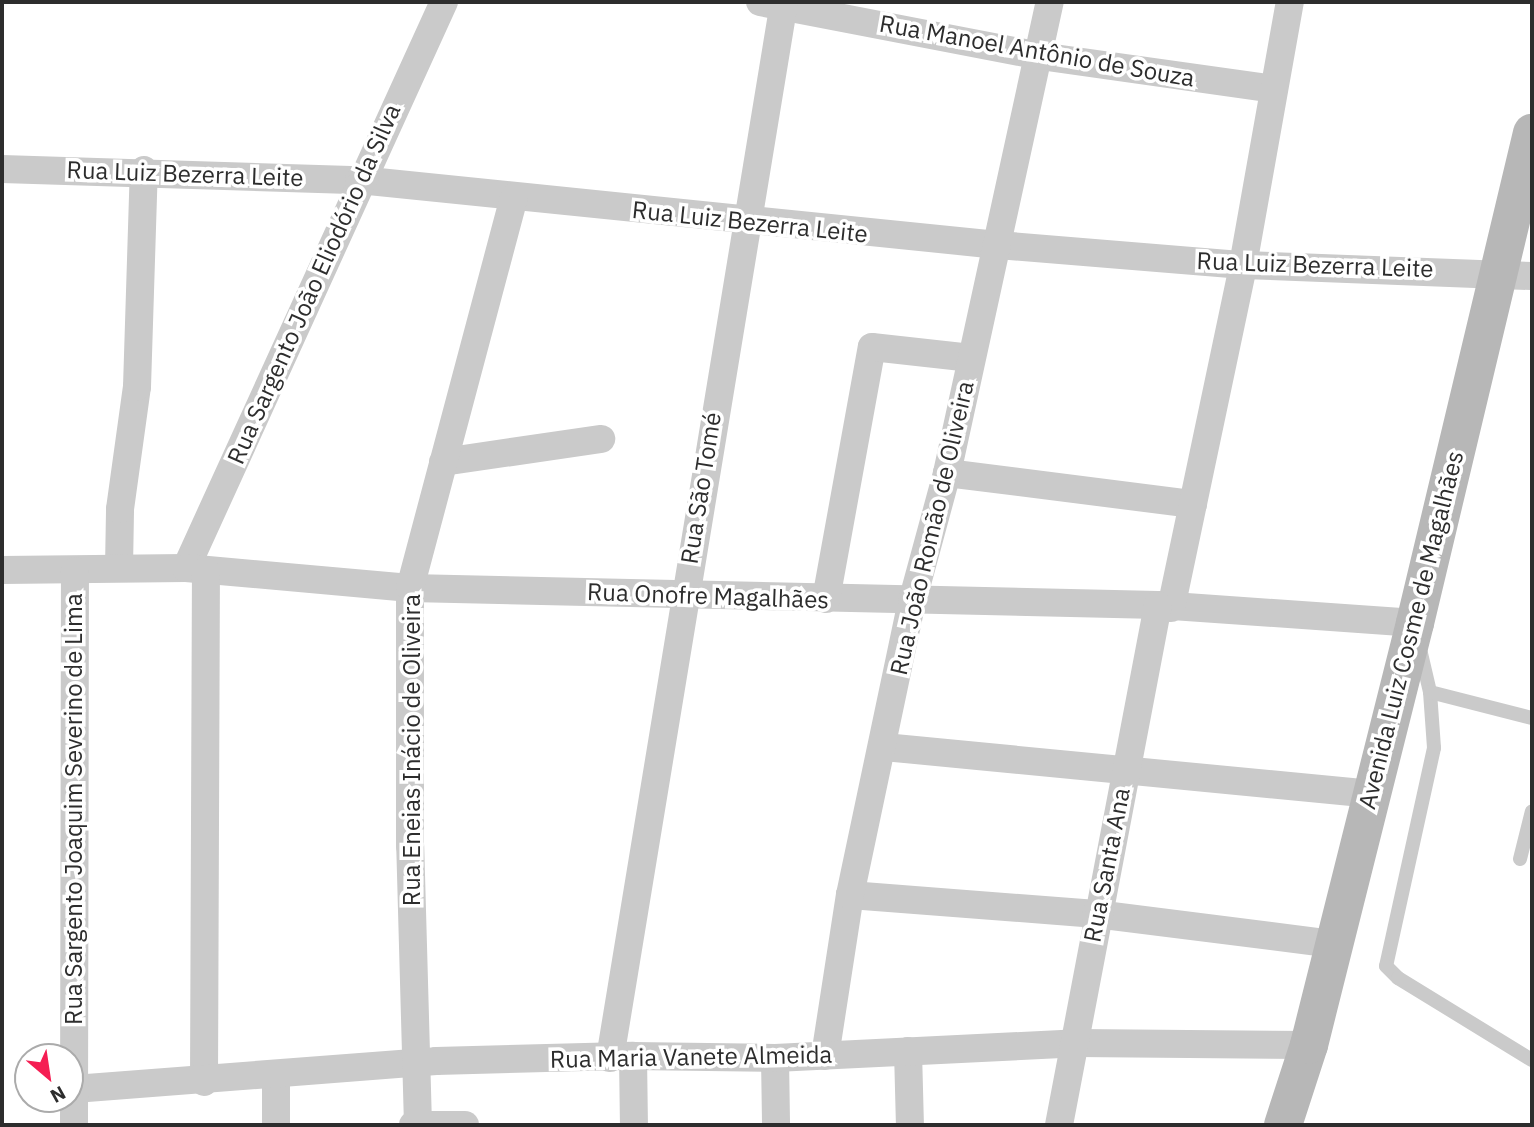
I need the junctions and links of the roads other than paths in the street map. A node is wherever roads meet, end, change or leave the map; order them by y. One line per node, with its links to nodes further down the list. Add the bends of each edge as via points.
1 (444, 2): 10 (street, Rua Sargento João Eliodório da Silva)
2 (1051, 2): 5 (street, Rua João Romão de Oliveira)
3 (1290, 2): 6 (street, Rua Santa Ana)
4 (776, 3): 5 (street, Rua Manoel Antônio de Souza); 12 (street, Rua São Tomé)
5 (1040, 56): 6 (street, Rua Manoel Antônio de Souza); 13 (street, Rua João Romão de Oliveira)
6 (1274, 89): 14 (street, Rua Santa Ana)
7 (1532, 133): 15 (main road, Avenida Luiz Cosme de Magalhães)
8 (2, 169): 9 (street, Rua Luiz Bezerra Leite)
9 (144, 170): 10 (street, Rua Luiz Bezerra Leite); 21 (street, via 137,387 120,509)
10 (359, 180): 11 (street, Rua Luiz Bezerra Leite); 22 (street, Rua Sargento João Eliodório da Silva)
11 (514, 198): 12 (street, Rua Luiz Bezerra Leite); 18 (street, Rua Eneias Inácio de Oliveira)
12 (746, 223): 13 (street, Rua Luiz Bezerra Leite); 26 (street, Rua São Tomé)
13 (998, 245): 14 (street, Rua Luiz Bezerra Leite); 16 (street, Rua João Romão de Oliveira)
14 (1243, 265): 15 (street, Rua Luiz Bezerra Leite); 20 (street, Rua Santa Ana)
15 (1515, 273): 30 (main road, Avenida Luiz Cosme de Magalhães)
16 (971, 358): 19 (street, Rua João Romão de Oliveira); 27 (street, via 872,347)
17 (601, 439): 18 (street)
18 (443, 462): 25 (street, Rua Eneias Inácio de Oliveira)
19 (947, 473): 20 (street); 28 (street, Rua João Romão de Oliveira)
20 (1193, 504): 29 (street, Rua Santa Ana)
21 (119, 568): 22 (street, Rua Onofre Magalhães); 24 (street, Rua Onofre Magalhães)
22 (196, 569): 25 (street, Rua Onofre Magalhães); 51 (street, Rua Sargento João Eliodório da Silva)
23 (2, 570): 24 (street, Rua Onofre Magalhães)
24 (75, 571): 41 (street, Rua Sargento Joaquim Severino de Lima)
25 (410, 588): 26 (street, Rua Onofre Magalhães); 49 (street, Rua Eneias Inácio de Oliveira, via 410,846)
26 (684, 593): 27 (street, Rua Onofre Magalhães); 46 (street, Rua São Tomé)
27 (825, 599): 28 (street, Rua Onofre Magalhães)
28 (912, 601): 29 (street, Rua Onofre Magalhães); 33 (street, Rua João Romão de Oliveira)
29 (1164, 607): 30 (street, Rua Onofre Magalhães); 34 (street, Rua Santa Ana)
30 (1415, 624): 31 (lane); 35 (main road, Avenida Luiz Cosme de Magalhães)
31 (1430, 692): 32 (lane); 48 (lane, via 1434,748 1386,965 1398,978)
32 (1532, 718)
33 (884, 747): 34 (street); 38 (street, Rua João Romão de Oliveira)
34 (1126, 767): 35 (street); 39 (street, Rua Santa Ana)
35 (1370, 794): 40 (main road, Avenida Luiz Cosme de Magalhães)
36 (1532, 811): 37 (lane)
37 (1520, 859)
38 (850, 895): 39 (street); 45 (street, Rua João Romão de Oliveira)
39 (1096, 915): 40 (street); 42 (street, Rua Santa Ana)
40 (1334, 943): 43 (main road, Avenida Luiz Cosme de Magalhães)
41 (74, 1043)
42 (1077, 1044): 43 (street, Rua Maria Vanete Almeida); 44 (street, Rua Maria Vanete Almeida); 59 (street, Rua Santa Ana)
43 (1308, 1045): 60 (main road, Avenida Luiz Cosme de Magalhães)
44 (908, 1051): 45 (street, Rua Maria Vanete Almeida); 58 (street)
45 (825, 1056): 47 (street, Rua Maria Vanete Almeida)
46 (622, 1057): 47 (street, Rua Maria Vanete Almeida); 49 (street, Rua Maria Vanete Almeida); 56 (street, Rua São Tomé)
47 (775, 1058): 57 (street)
48 (1532, 1060)
49 (419, 1063): 50 (street, Rua Maria Vanete Almeida); 54 (street, Rua Eneias Inácio de Oliveira)
50 (276, 1075): 51 (street, Rua Maria Vanete Almeida); 53 (street)
51 (204, 1082): 52 (street, Rua Maria Vanete Almeida)
52 (84, 1088)
53 (276, 1125)
54 (415, 1125): 55 (street)
55 (465, 1125)
56 (634, 1125)
57 (776, 1125)
58 (910, 1125)
59 (1059, 1125)
60 (1283, 1125)

